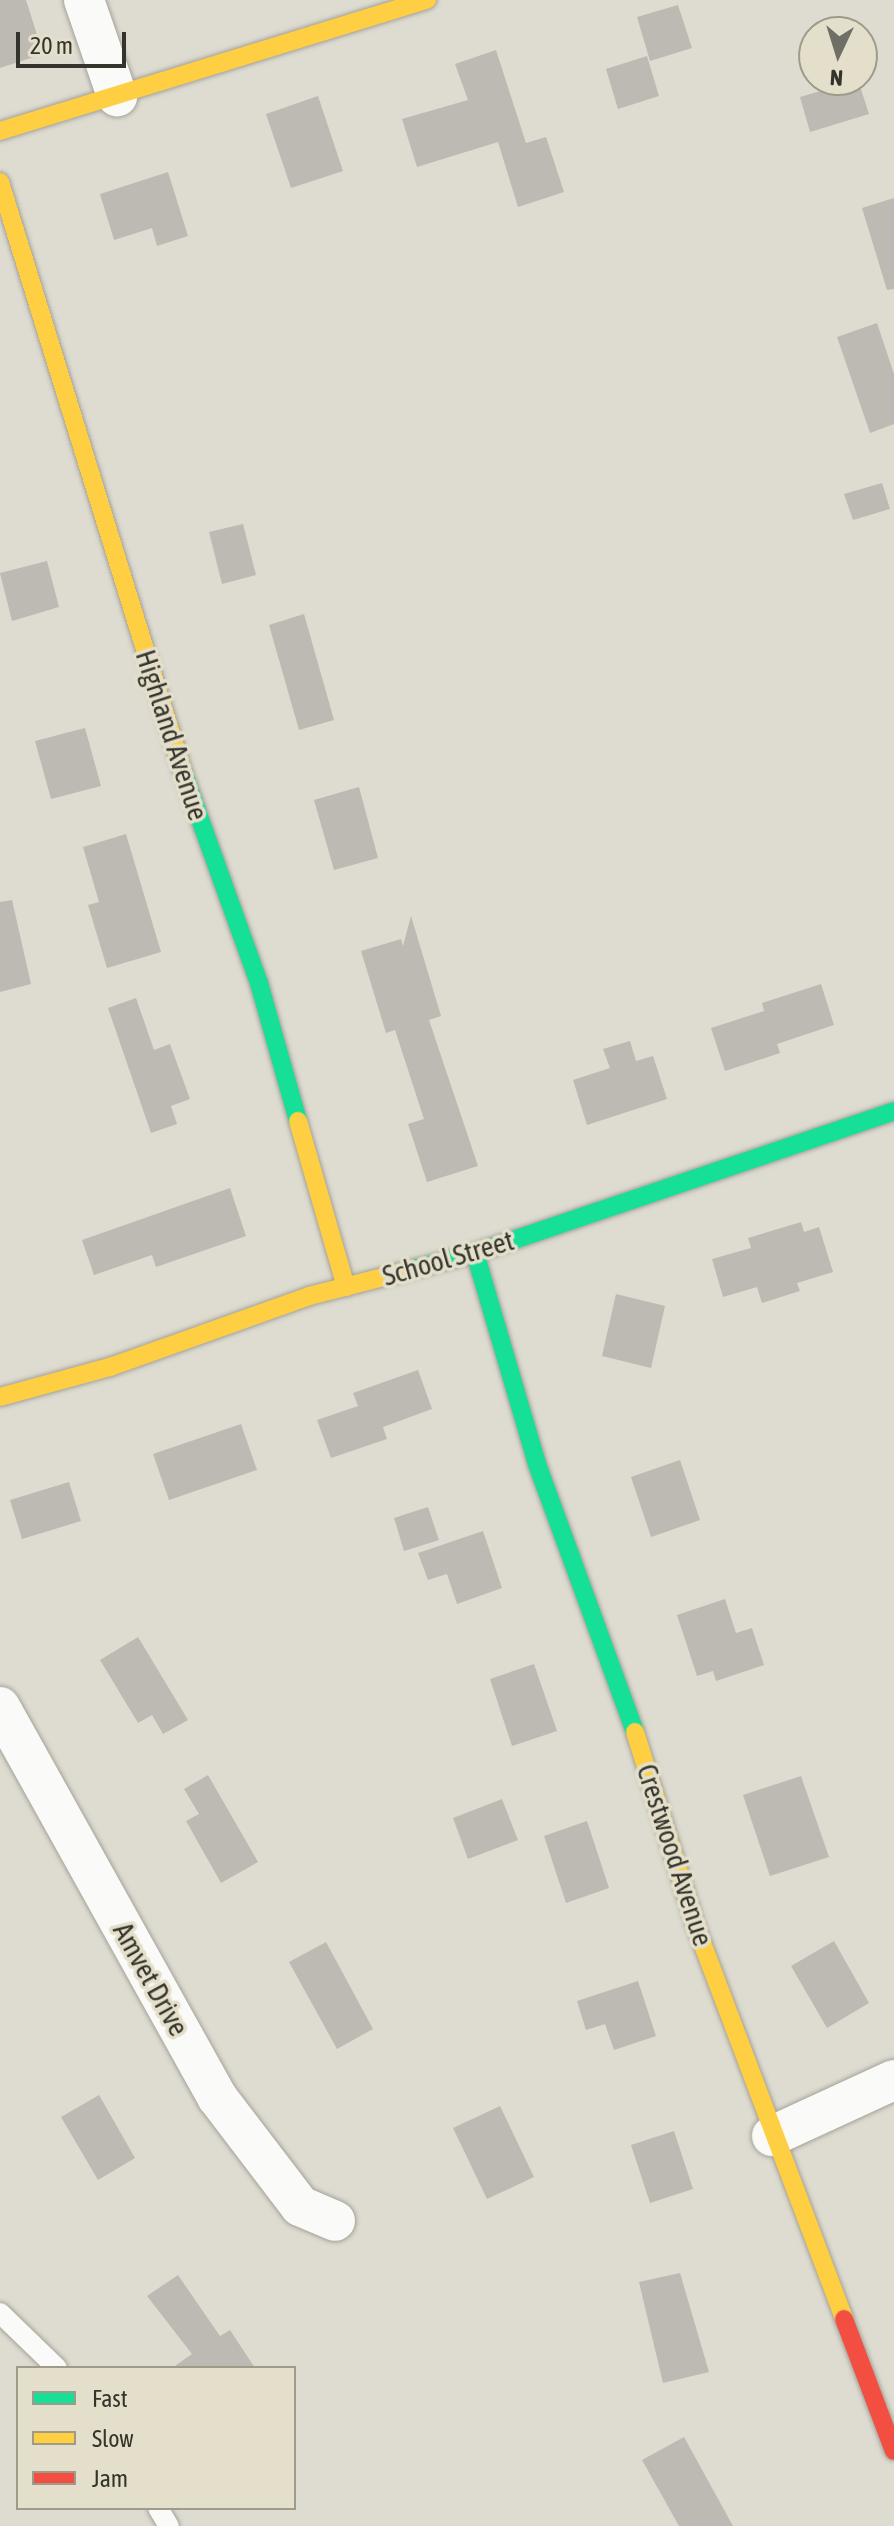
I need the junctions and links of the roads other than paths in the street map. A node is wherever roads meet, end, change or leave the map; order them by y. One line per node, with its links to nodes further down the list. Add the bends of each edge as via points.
1 (84, 0): 3 (street)
2 (427, 0): 3 (street)
3 (117, 96): 4 (street)
4 (0, 131)
5 (0, 182): 8 (street, Highland Avenue, via 172,740 259,983)
6 (894, 1111): 7 (street, School Street)
7 (475, 1253): 8 (street, School Street); 12 (street, Crestwood Avenue, via 537,1464 618,1676 695,1924)
8 (346, 1287): 9 (street, School Street, via 110,1367)
9 (0, 1397)
10 (0, 1707): 13 (street, Amvet Drive, via 217,2097 300,2206)
11 (894, 2080): 12 (street)
12 (772, 2136): 16 (street, Crestwood Avenue)
13 (335, 2221)
14 (0, 2313): 15 (lane)
15 (55, 2366)
16 (894, 2451)

